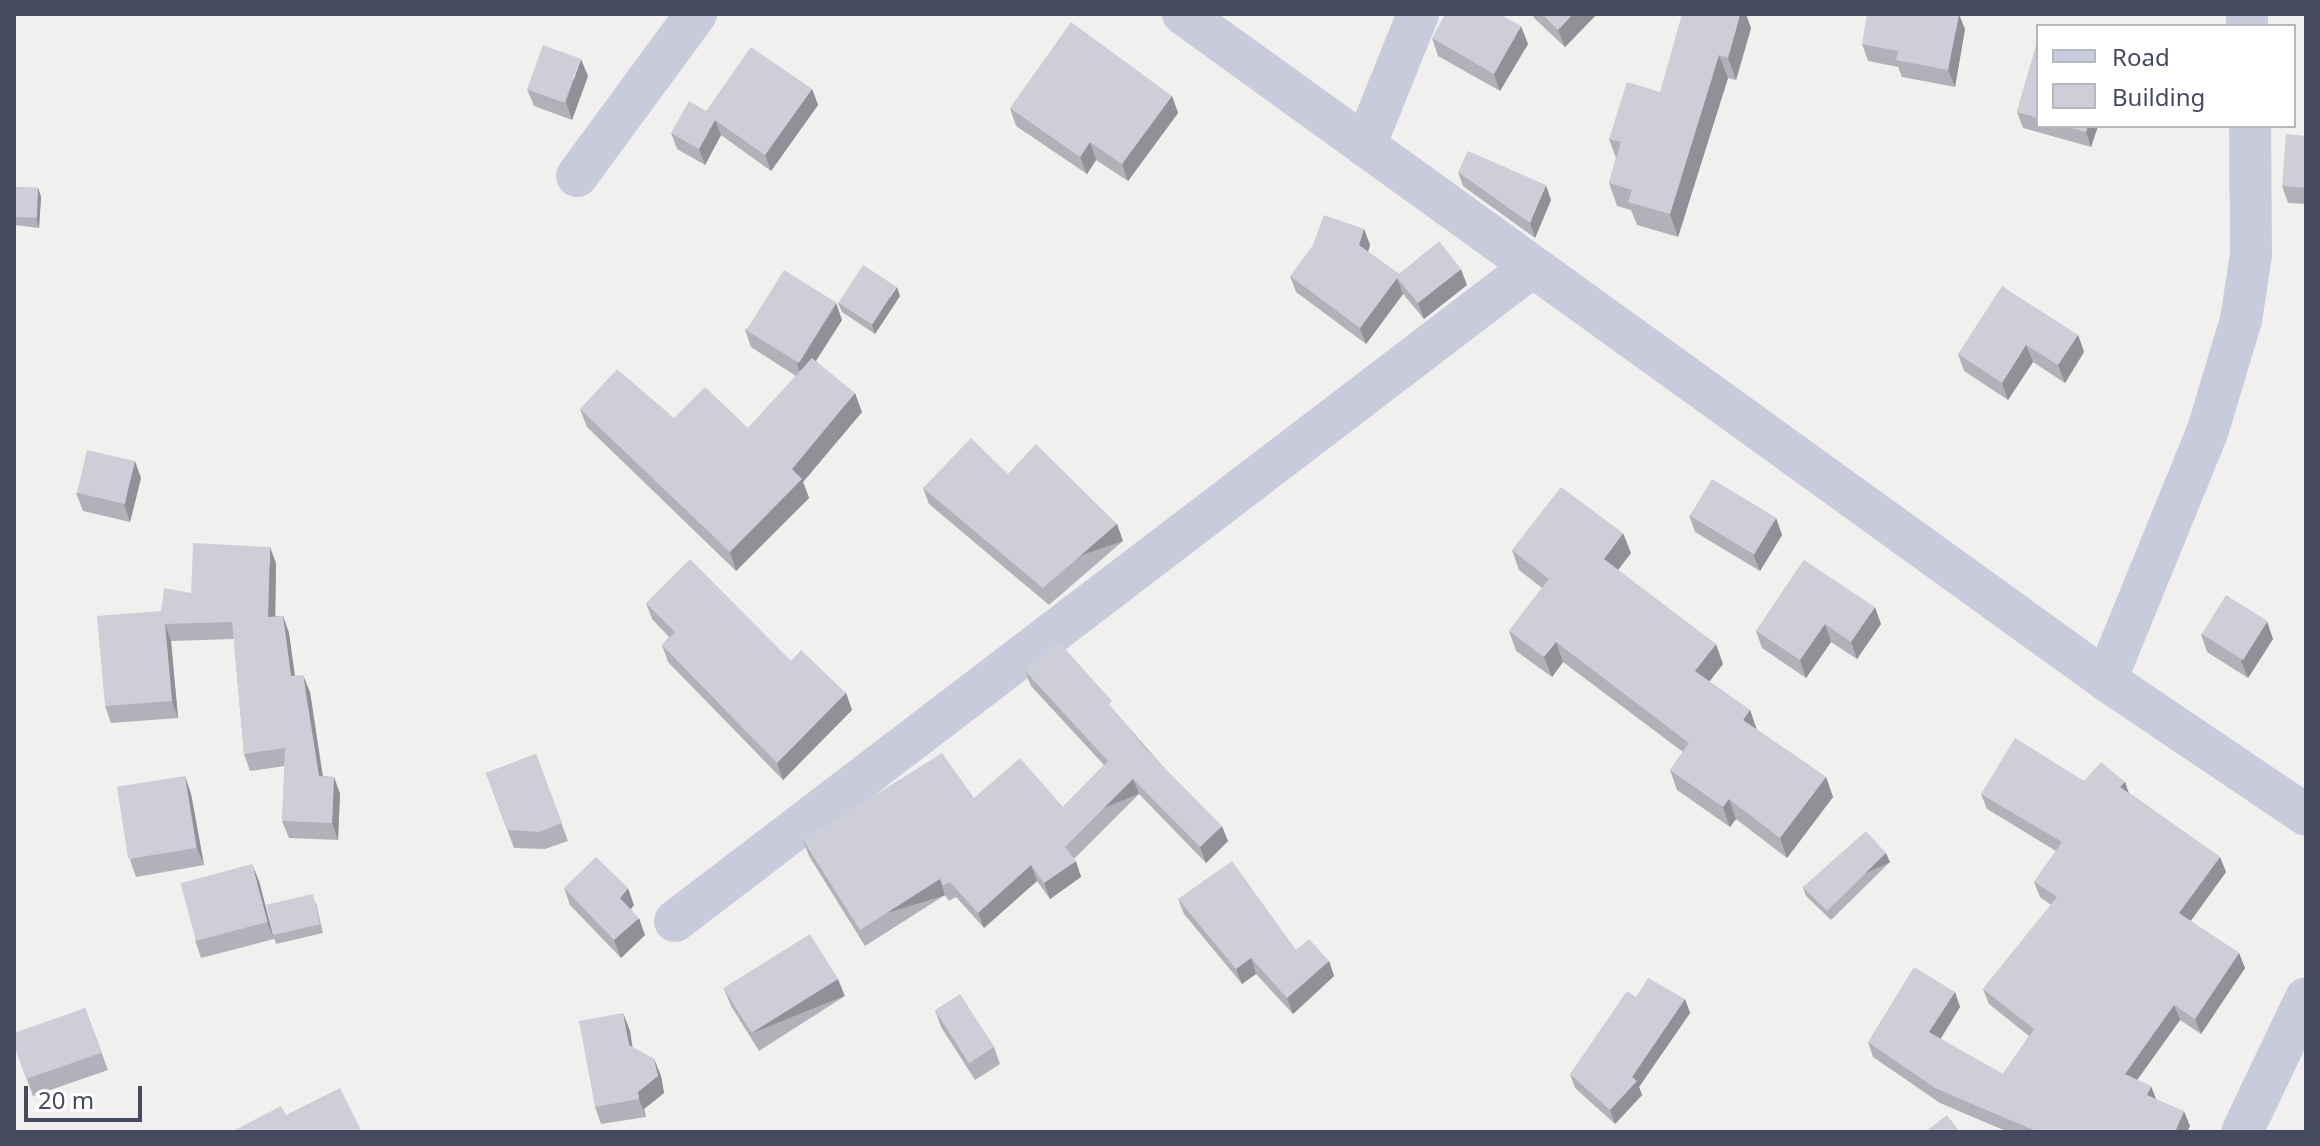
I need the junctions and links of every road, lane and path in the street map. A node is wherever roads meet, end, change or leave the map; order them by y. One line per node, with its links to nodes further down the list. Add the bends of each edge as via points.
1 (696, 14): 6 (street)
2 (1183, 14): 5 (street)
3 (1418, 14): 5 (street)
4 (2250, 128): 8 (street, via 2251,255 2241,320 2207,433)
5 (1365, 146): 7 (street)
6 (577, 176)
7 (1532, 267): 8 (street); 10 (street)
8 (2106, 680): 9 (street)
9 (2306, 815)
10 (675, 921)
11 (2306, 998): 12 (street)
12 (2242, 1132)

